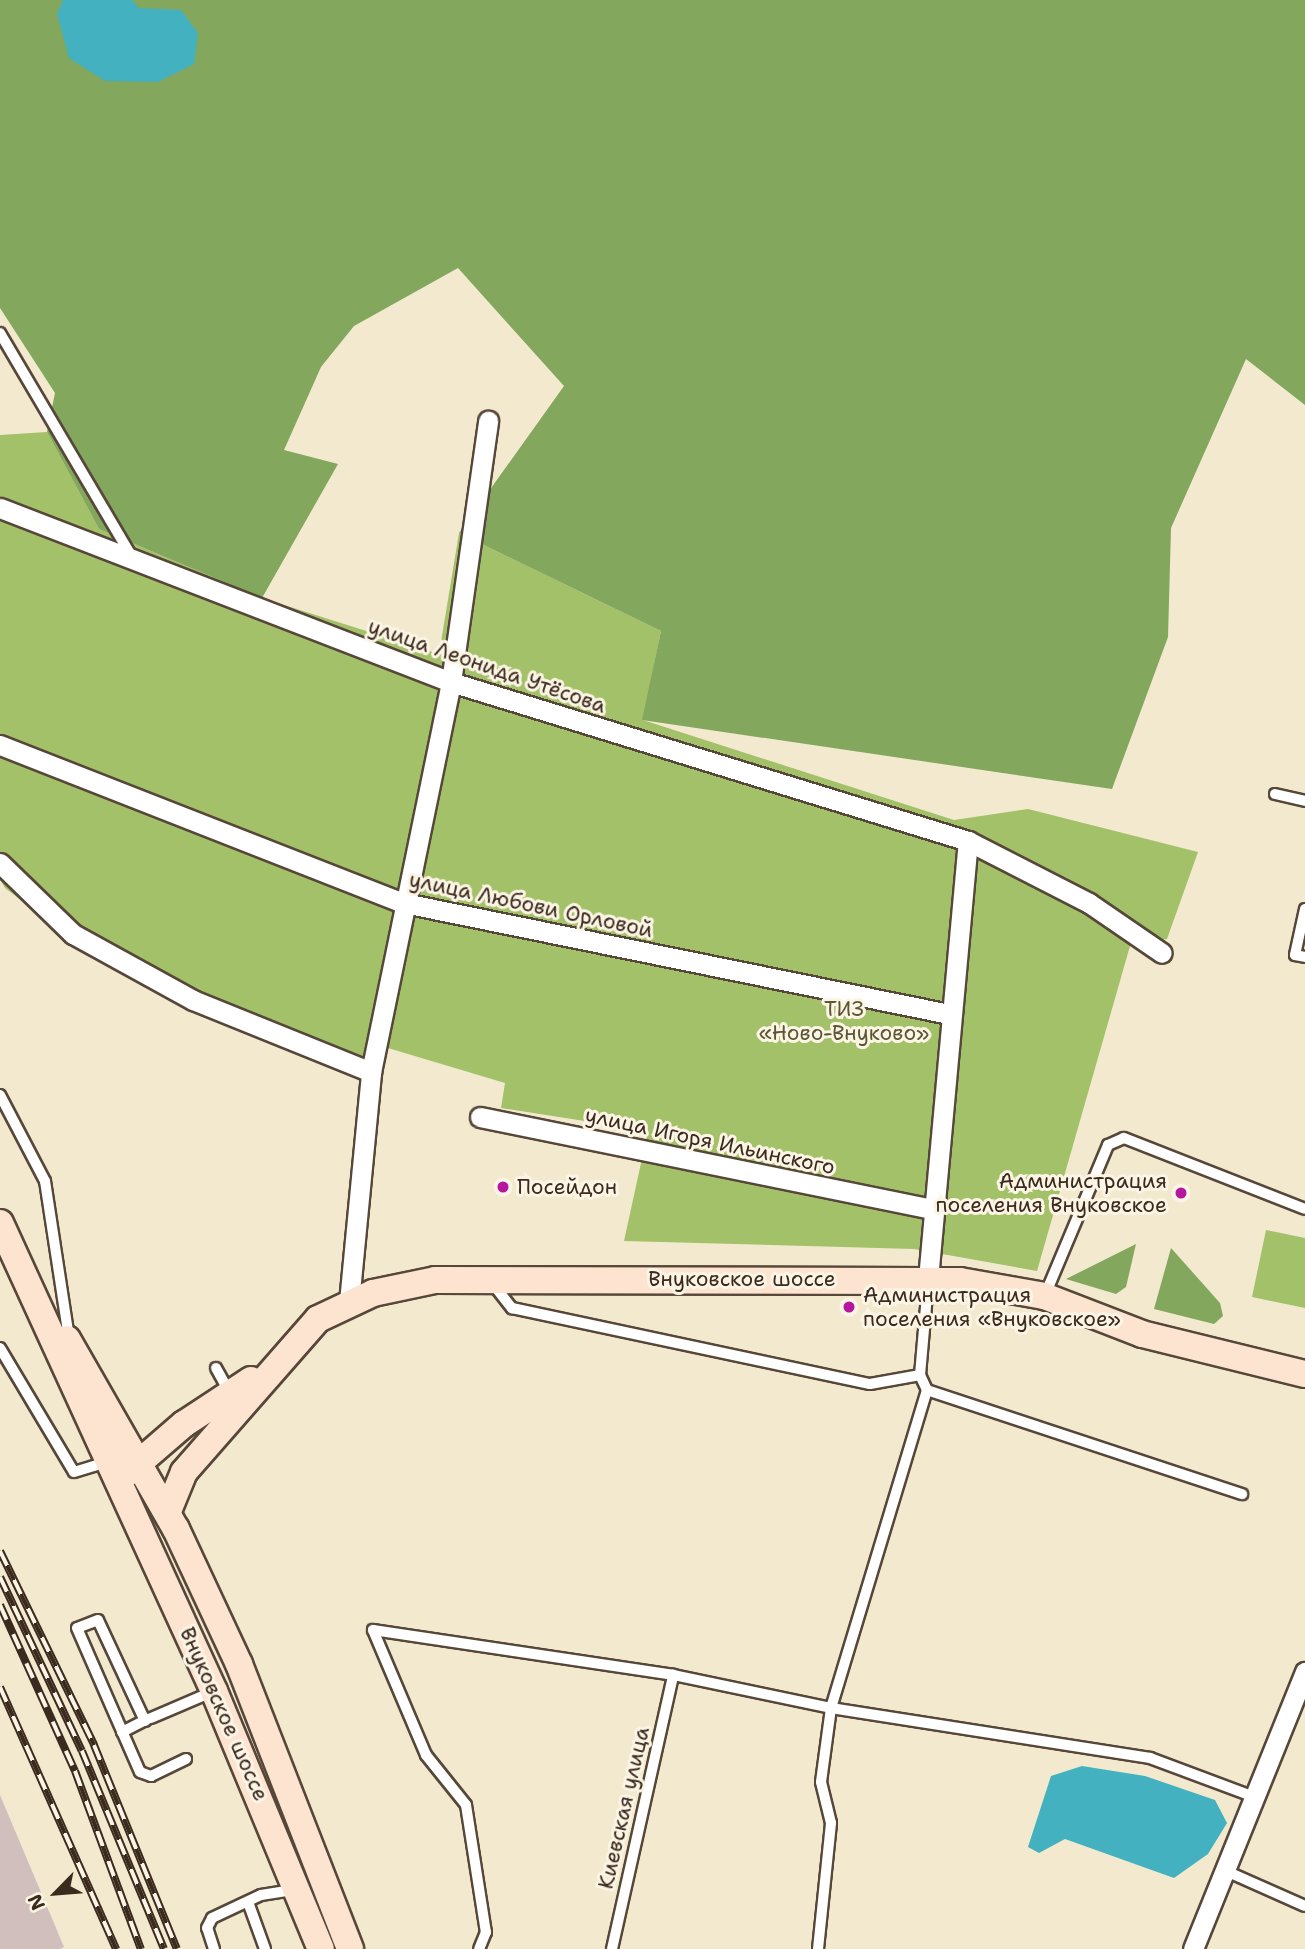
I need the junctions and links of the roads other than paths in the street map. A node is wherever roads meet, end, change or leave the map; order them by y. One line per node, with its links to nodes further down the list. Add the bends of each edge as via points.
1 (0, 333): 4 (lane)
2 (488, 421): 5 (street)
3 (0, 508): 4 (street, улица Леонида Утёсова)
4 (135, 562): 5 (street, улица Леонида Утёсова)
5 (451, 682): 9 (street, улица Леонида Утёсова); 11 (street)
6 (0, 745): 11 (street, улица Любови Орловой)
7 (1275, 794): 8 (lane)
8 (1305, 801)
9 (968, 841): 13 (street, улица Леонида Утёсова, via 1089,903); 15 (street)
10 (0, 863): 16 (street, via 73,934 193,1000)
11 (404, 903): 15 (street, улица Любови Орловой); 16 (street)
12 (1305, 909): 14 (lane, via 1295,955)
13 (1162, 953)
14 (1305, 957)
15 (949, 1014): 19 (street)
16 (371, 1072): 26 (street)
17 (0, 1095): 27 (lane, via 46,1181)
18 (480, 1117): 19 (street, улица Игоря Ильинского)
19 (930, 1209): 24 (street)
20 (1305, 1209): 25 (lane, via 1124,1138 1108,1146)
21 (0, 1223): 22 (main road)
22 (23, 1267): 27 (main road); 36 (main road)
23 (488, 1277): 24 (main road, Внуковское шоссе); 26 (main road, Внуковское шоссе, via 403,1285); 32 (lane, via 512,1308 870,1384)
24 (928, 1279): 25 (main road, Внуковское шоссе); 32 (lane)
25 (1044, 1296): 31 (main road, Внуковское шоссе, via 1142,1334)
26 (349, 1302): 29 (main road, Внуковское шоссе, via 318,1320)
27 (70, 1344): 35 (main road)
28 (0, 1348): 36 (lane, via 74,1472)
29 (276, 1364): 34 (main road, Внуковское шоссе); 37 (main road, Внуковское шоссе)
30 (216, 1368): 34 (lane)
31 (1305, 1374)
32 (920, 1375): 33 (lane)
33 (927, 1390): 38 (lane); 43 (lane)
34 (230, 1393): 35 (main road, Внуковское шоссе)
35 (144, 1471): 36 (main road, Внуковское шоссе); 37 (main road, Внуковское шоссе); 39 (main road, Внуковское шоссе)
36 (112, 1472): 42 (main road, Внуковское шоссе)
37 (184, 1472): 39 (main road, Внуковское шоссе)
38 (1242, 1494)
39 (168, 1511): 55 (main road, Внуковское шоссе, via 253,1699)
40 (1305, 1672): 47 (street)
41 (673, 1675): 43 (lane); 56 (lane, via 373,1630 426,1755 466,1805 486,1932); 57 (lane, Киевская улица)
42 (214, 1690): 44 (lane); 49 (main road, Внуковское шоссе)
43 (831, 1708): 47 (lane, via 1150,1758); 58 (lane, via 821,1782 831,1823)
44 (148, 1720): 45 (lane); 45 (lane, via 98,1620 84,1624 76,1632)
45 (122, 1732): 46 (lane, via 144,1775)
46 (186, 1759)
47 (1257, 1798): 48 (street)
48 (1226, 1871): 51 (lane); 59 (street)
49 (297, 1889): 50 (lane); 54 (main road, Внуковское шоссе)
50 (249, 1901): 52 (lane, via 207,1922); 53 (lane)
51 (1305, 1906)
52 (214, 1949)
53 (265, 1949)
54 (320, 1949)
55 (350, 1949)
56 (479, 1949)
57 (612, 1949)
58 (818, 1949)
59 (1193, 1949)

